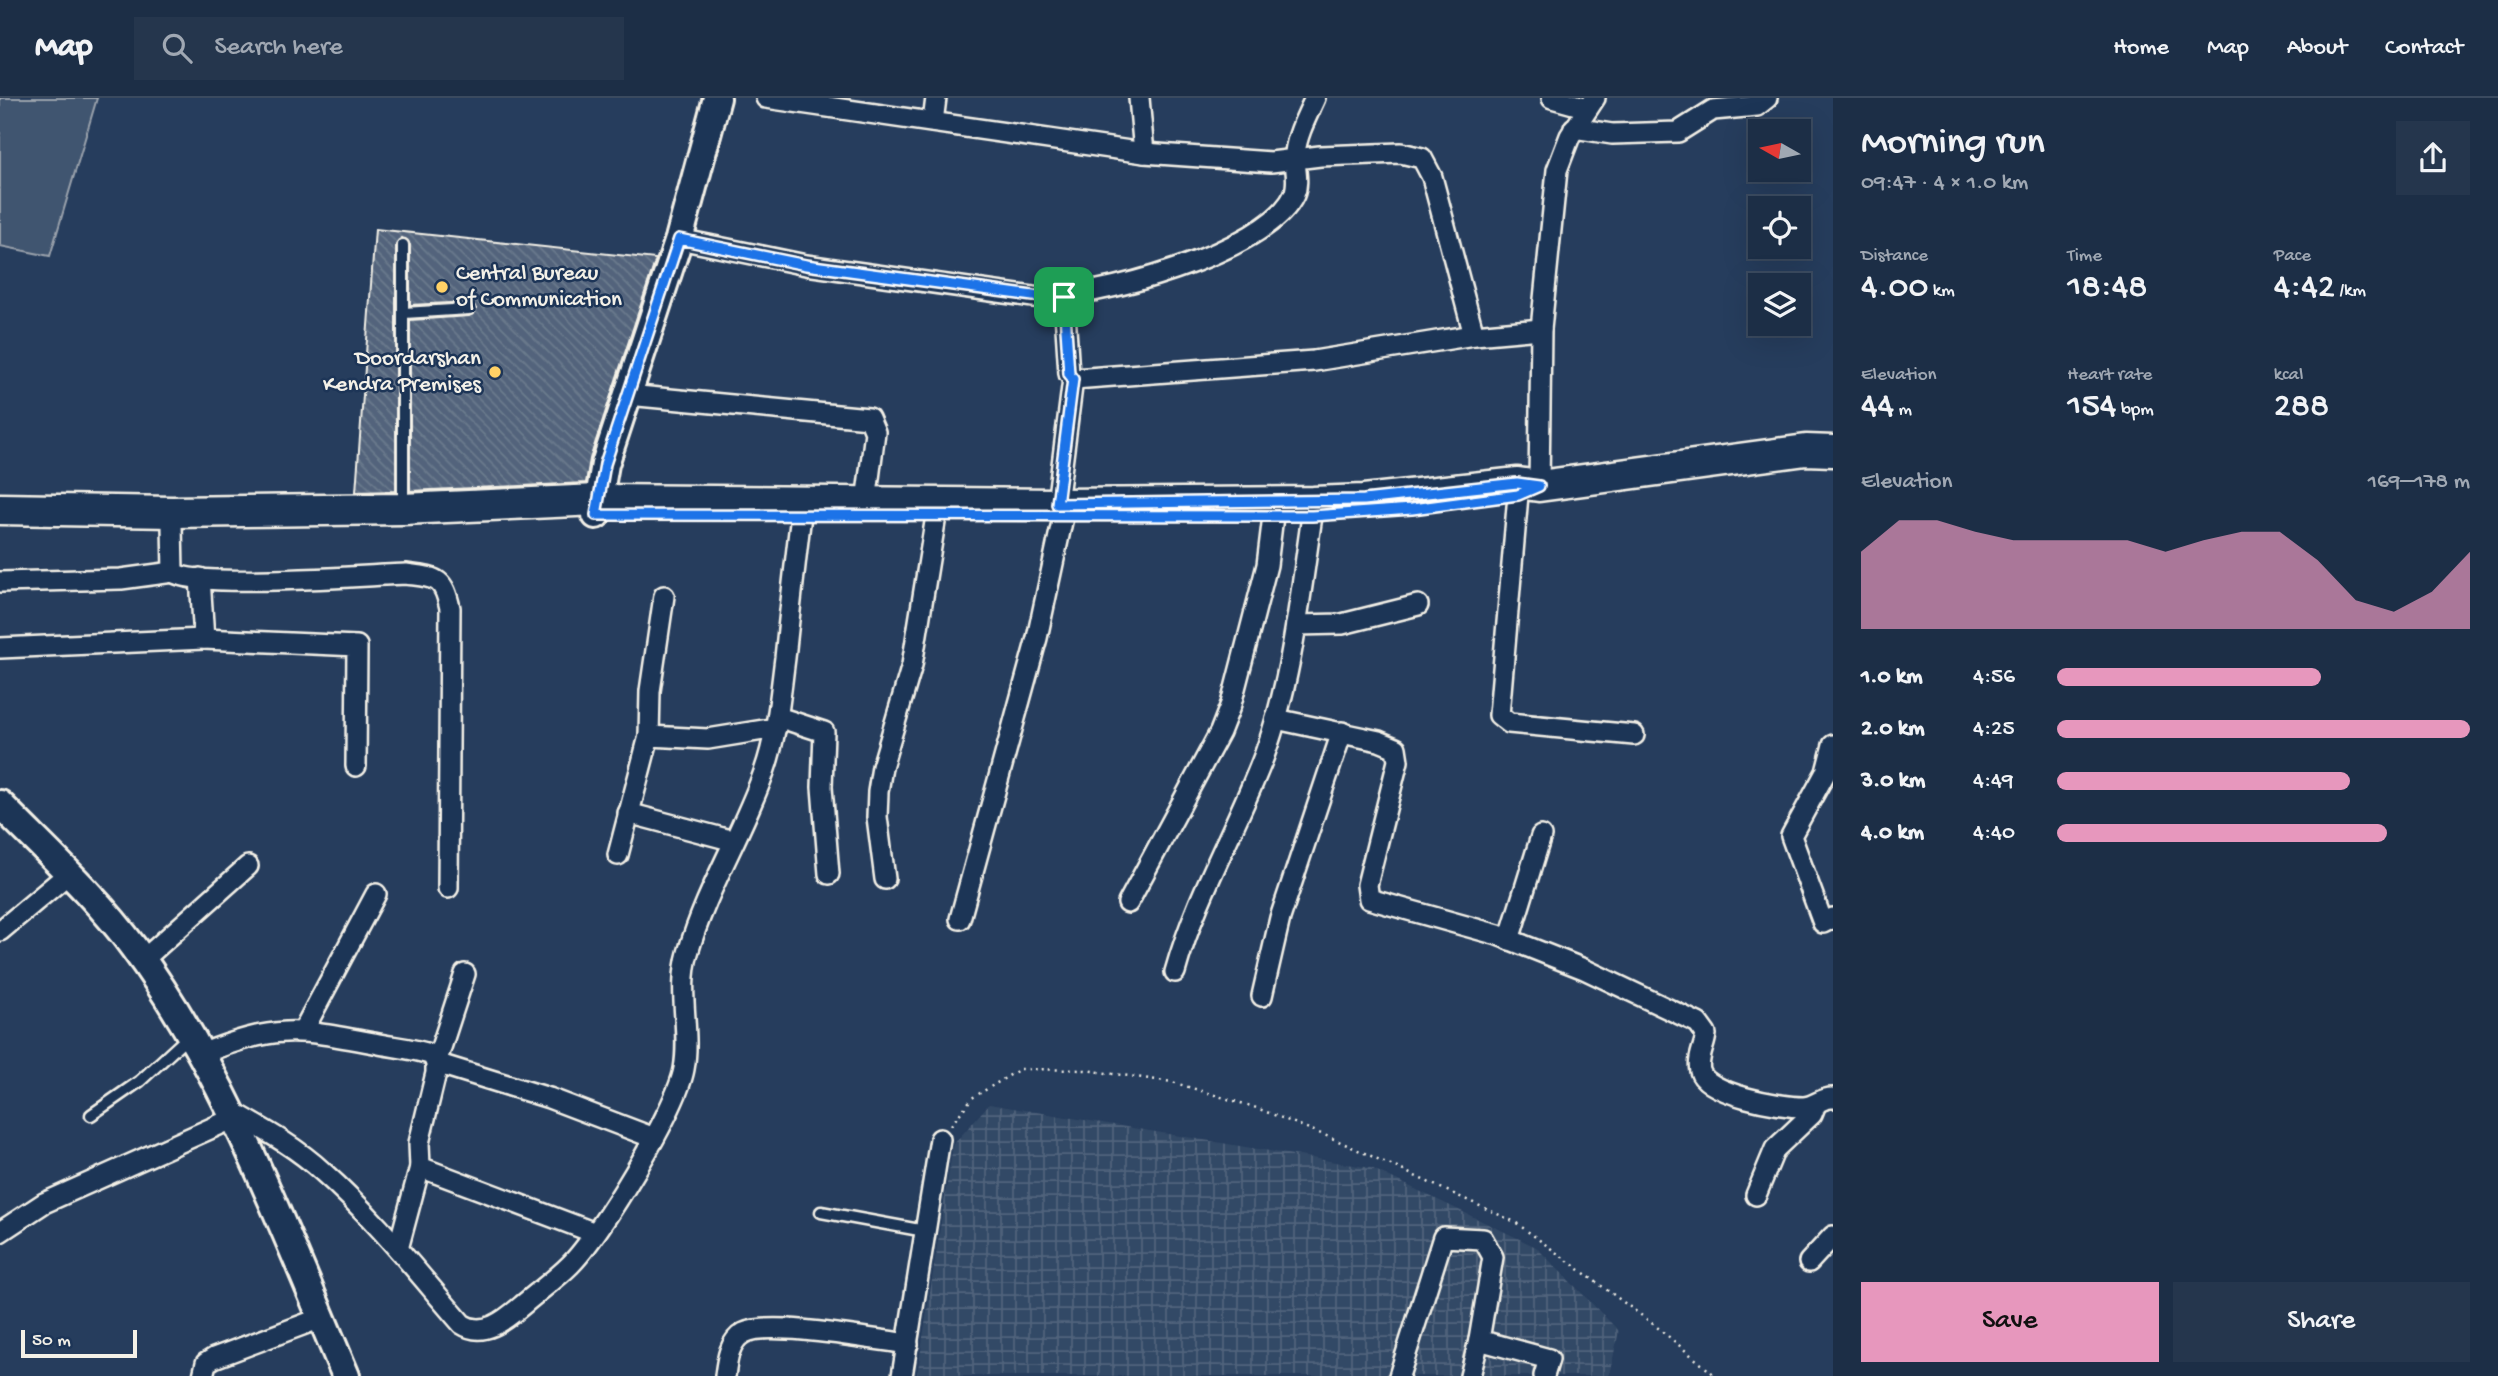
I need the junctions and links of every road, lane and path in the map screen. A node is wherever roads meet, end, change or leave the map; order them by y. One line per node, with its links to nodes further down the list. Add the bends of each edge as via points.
1 (717, 98): 13 (street)
2 (766, 98): 9 (street)
3 (936, 98): 9 (street)
4 (1139, 98): 11 (street)
5 (1315, 98): 12 (street, via 1300,130)
6 (1552, 98): 8 (street)
7 (1767, 98): 10 (street, via 1757,106 1713,110 1678,132 1612,134)
8 (1591, 103): 10 (street)
9 (933, 122): 11 (street)
10 (1574, 128): 18 (street, via 1557,170)
11 (1144, 153): 12 (street, via 1240,162)
12 (1295, 160): 15 (street, via 1298,180 1292,198 1247,238 1170,271); 19 (street, via 1401,153 1427,163)
13 (679, 239): 15 (street, via 806,265); 21 (street)
14 (403, 244): 17 (lane)
15 (1064, 297): 20 (street)
16 (468, 309): 17 (lane)
17 (404, 313): 27 (lane)
18 (1541, 329): 19 (street); 23 (street)
19 (1474, 335): 20 (street, via 1314,362)
20 (1073, 379): 28 (street)
21 (628, 395): 24 (street, via 869,418 875,432); 25 (street)
22 (1824, 447): 23 (main road)
23 (1529, 491): 28 (main road, via 1517,483 1351,500); 32 (main road, via 1400,510); 46 (street, via 1499,715 1509,723)
24 (866, 502): 25 (main road); 28 (main road)
25 (596, 507): 27 (main road); 29 (main road); 34 (main road)
26 (0, 509): 27 (main road)
27 (403, 509)
28 (1060, 510): 30 (main road); 31 (main road); 63 (street, via 1037,638)
29 (800, 515): 30 (main road); 44 (street)
30 (936, 516): 58 (street, via 912,665 878,792)
31 (1273, 516): 32 (main road); 61 (street, via 1267,565 1231,704)
32 (1312, 516): 40 (street)
33 (0, 523): 34 (main road)
34 (172, 525): 35 (street)
35 (173, 572): 36 (street); 37 (street, via 121,579)
36 (200, 579): 41 (street); 59 (street, via 406,574 442,583 450,608)
37 (0, 582)
38 (664, 596): 47 (street, via 650,691)
39 (1418, 604): 40 (street, via 1358,621)
40 (1296, 625): 43 (street)
41 (204, 639): 42 (street); 49 (street, via 357,646)
42 (0, 648)
43 (1276, 719): 45 (street); 67 (street, via 1187,928)
44 (777, 723): 47 (street, via 708,739); 53 (street, via 765,771); 57 (street, via 824,732 822,787)
45 (1342, 733): 65 (street, via 1379,741 1396,748 1397,754 1367,885 1369,899); 69 (street, via 1280,918)
46 (1633, 735)
47 (649, 736): 51 (street)
48 (1833, 746): 62 (street, via 1826,772 1791,836 1822,923)
49 (356, 766)
50 (0, 804): 56 (street)
51 (628, 813): 53 (street); 54 (street)
52 (1541, 836): 65 (street)
53 (734, 841): 76 (street, via 688,953 683,1074 676,1098)
54 (618, 855)
55 (248, 866): 66 (street)
56 (68, 874): 64 (street); 66 (street)
57 (829, 874)
58 (885, 879)
59 (448, 888)
60 (376, 894): 70 (street)
61 (1128, 903)
62 (1833, 918)
63 (960, 919)
64 (0, 931)
65 (1509, 940): 73 (street, via 1584,969 1698,1023 1706,1034 1700,1070 1717,1089 1795,1106)
66 (143, 960): 71 (street)
67 (1175, 972)
68 (465, 974): 72 (street)
69 (1262, 996)
70 (303, 1031): 71 (street); 72 (street, via 424,1052)
71 (195, 1045): 74 (street); 75 (lane)
72 (436, 1063): 76 (street); 78 (street, via 419,1143)
73 (1824, 1101): 79 (street, via 1774,1149)
74 (230, 1114): 82 (street, via 44,1203); 85 (street, via 314,1165); 87 (street)
75 (91, 1115)
76 (654, 1138): 83 (street)
77 (940, 1139): 81 (street); 97 (path, via 972,1098 1020,1069 1085,1070 1172,1082 1254,1107 1515,1222)
78 (420, 1167): 83 (street); 85 (street)
79 (1756, 1195)
80 (821, 1212): 81 (lane)
81 (925, 1231): 89 (street)
82 (0, 1232)
83 (596, 1233): 85 (street, via 570,1266 505,1319 483,1331 462,1324)
84 (1833, 1236): 86 (street)
85 (398, 1249)
86 (1809, 1262)
87 (321, 1318): 90 (street, via 214,1357 206,1363); 91 (street)
88 (1479, 1340): 94 (street, via 1493,1257 1483,1239 1443,1237); 95 (street); 96 (street, via 1549,1360)
89 (908, 1344): 92 (street, via 760,1329 745,1333 732,1344); 93 (street)
90 (203, 1376)
91 (346, 1376)
92 (725, 1376)
93 (902, 1376)
94 (1399, 1376)
95 (1470, 1376)
96 (1544, 1376)
97 (1716, 1376)

